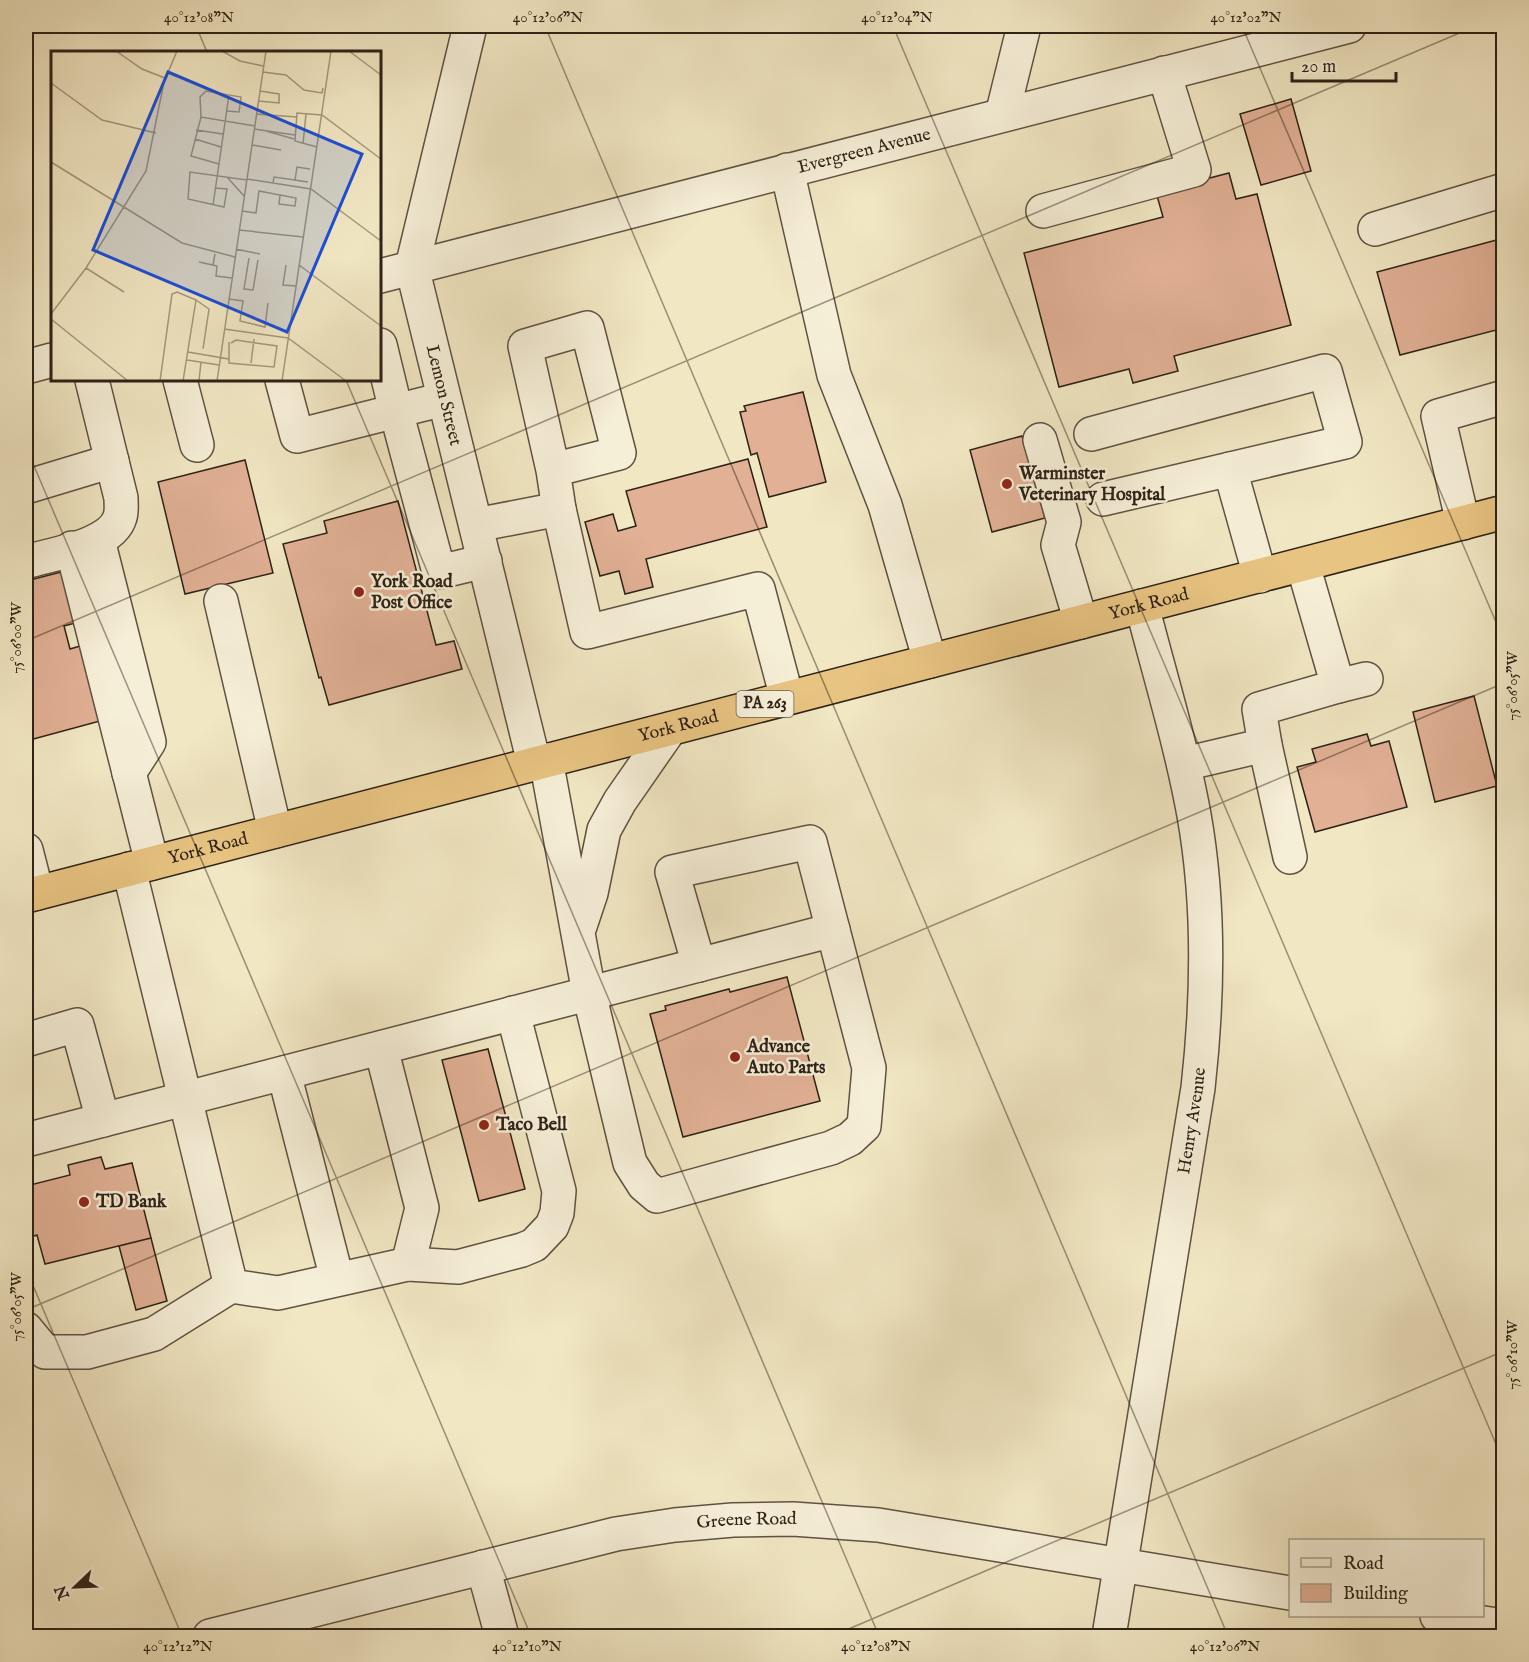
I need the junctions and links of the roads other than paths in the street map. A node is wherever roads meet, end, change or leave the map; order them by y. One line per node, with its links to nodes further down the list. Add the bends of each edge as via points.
1 (471, 26): 10 (street, Lemon Street)
2 (1024, 26): 5 (street)
3 (1349, 26): 4 (street, Evergreen Avenue)
4 (1164, 73): 5 (street, Evergreen Avenue); 8 (street, via 1194,170)
5 (1002, 115): 6 (street, Evergreen Avenue)
6 (787, 170): 10 (street, Evergreen Avenue); 41 (street, via 834,375 885,505)
7 (1503, 190): 9 (street)
8 (1043, 211)
9 (1375, 229)
10 (411, 267): 11 (street, Evergreen Avenue); 19 (street, Lemon Street)
11 (381, 276)
12 (381, 349): 20 (street)
13 (51, 360): 14 (street)
14 (26, 367)
15 (92, 381): 24 (street)
16 (180, 381): 23 (street)
17 (282, 381): 20 (street, via 297,436)
18 (1503, 397): 31 (street, via 1438,416)
19 (444, 399): 20 (street); 32 (street, Lemon Street)
20 (396, 411): 34 (street, via 439,573)
21 (1091, 434): 25 (street, via 1325,371 1345,442)
22 (1040, 440): 40 (street, via 1064,522 1058,545)
23 (197, 445)
24 (112, 461): 27 (street); 33 (street, via 121,498 120,517 111,532)
25 (1230, 469): 28 (street); 37 (street)
26 (553, 470): 29 (street)
27 (26, 488)
28 (1103, 499)
29 (559, 509): 32 (street); 42 (street, via 587,633 758,589)
30 (1503, 512): 31 (highway, York Road / PA 263)
31 (1463, 523): 36 (highway, York Road / PA 263)
32 (476, 525): 34 (street, Lemon Street)
33 (85, 544): 35 (street); 50 (street, via 129,773)
34 (485, 561): 45 (street, Lemon Street)
35 (26, 562)
36 (1303, 564): 37 (highway, York Road / PA 263); 44 (street, via 1352,682 1259,709)
37 (1260, 576): 39 (highway, York Road / PA 263)
38 (221, 601): 47 (street)
39 (1142, 606): 40 (highway, York Road / PA 263); 46 (street, Henry Avenue)
40 (1081, 622): 41 (highway, York Road / PA 263)
41 (930, 661): 42 (highway, York Road / PA 263)
42 (787, 698): 43 (highway, York Road / PA 263)
43 (670, 729): 45 (highway, York Road / PA 263); 53 (street, via 604,830 591,894)
44 (1265, 745): 46 (street); 49 (street)
45 (540, 761): 47 (highway, York Road / PA 263); 53 (street, Lemon Street)
46 (1184, 764): 67 (street, Henry Avenue, via 1201,869 1206,977 1204,1033)
47 (275, 831): 50 (highway, York Road / PA 263)
48 (26, 850): 51 (street)
49 (1290, 856)
50 (140, 866): 51 (highway, York Road / PA 263); 60 (street)
51 (31, 895)
52 (833, 930): 54 (street); 54 (street, via 810,842 672,872); 55 (street, Lemon Street, via 869,1068 864,1126 850,1139 831,1148 657,1196 644,1185 630,1163)
53 (578, 933): 55 (street, Lemon Street)
54 (699, 965): 55 (street)
55 (589, 993): 56 (street)
56 (513, 1013): 58 (street); 63 (street, via 559,1191 555,1219 544,1236 522,1250 458,1267)
57 (26, 1040): 61 (street, via 77,1025)
58 (381, 1048): 59 (street); 63 (street, via 422,1208)
59 (284, 1073): 60 (street); 64 (street)
60 (185, 1099): 61 (street); 65 (street)
61 (103, 1120): 62 (street)
62 (26, 1140)
63 (408, 1264): 64 (street)
64 (337, 1279): 65 (street, via 278,1293)
65 (231, 1286): 66 (street, via 154,1334 87,1352 45,1352)
66 (26, 1329)
67 (1121, 1564): 68 (street, Greene Road, via 878,1525 793,1519 734,1520 616,1534); 69 (street, Greene Road); 74 (street, Henry Avenue)
68 (483, 1567): 72 (street, Greene Road); 73 (street)
69 (1289, 1593)
70 (1444, 1617): 71 (street)
71 (1503, 1626)
72 (210, 1636)
73 (502, 1636)
74 (1109, 1636)

